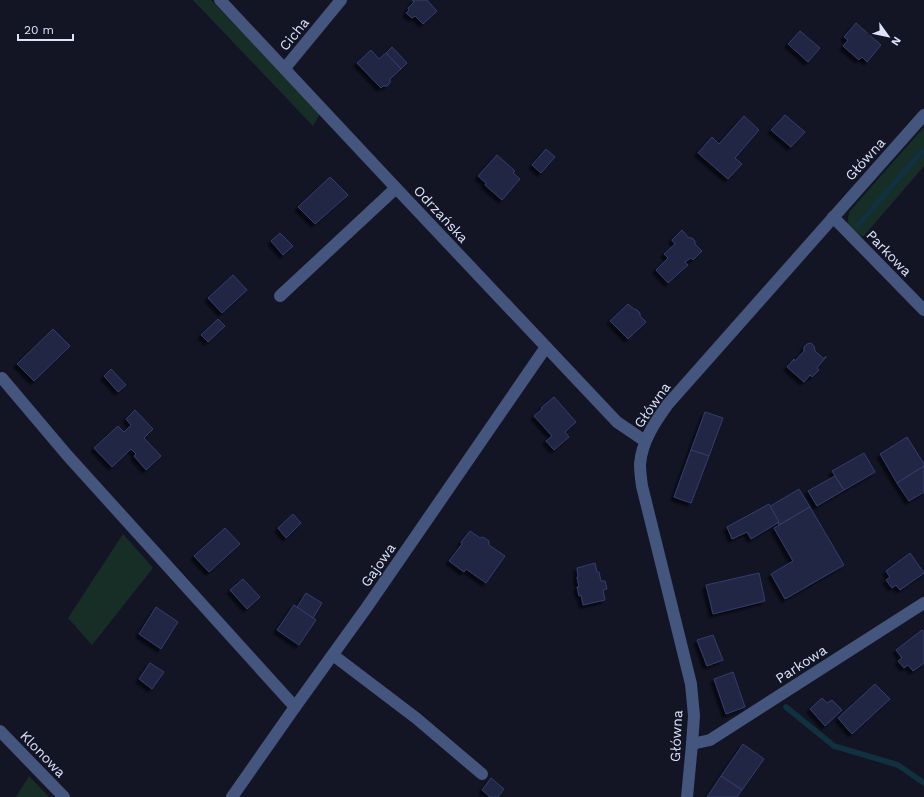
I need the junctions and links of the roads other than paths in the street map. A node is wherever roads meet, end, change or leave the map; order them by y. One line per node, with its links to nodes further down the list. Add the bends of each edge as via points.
1 (220, 0): 3 (street, Odrzańska)
2 (341, 0): 3 (street, Cicha)
3 (285, 68): 5 (street, Odrzańska)
4 (924, 115): 6 (street, Główna)
5 (396, 188): 7 (street); 9 (street, Odrzańska)
6 (833, 218): 8 (street, Parkowa); 11 (street, Główna, via 668,404 655,421)
7 (280, 296)
8 (924, 310)
9 (546, 347): 11 (street, Odrzańska, via 617,422); 13 (street, Gajowa)
10 (2, 378): 14 (street, via 67,454)
11 (645, 442): 16 (street, Główna, via 640,463 642,486 691,684 694,716)
12 (924, 603): 16 (street, Parkowa, via 710,740)
13 (333, 655): 14 (street, Gajowa); 17 (street, via 416,718)
14 (295, 707): 19 (street, Gajowa)
15 (0, 732): 18 (street, Klonowa)
16 (692, 744): 20 (street, Główna)
17 (482, 774)
18 (64, 797)
19 (232, 797)
20 (687, 797)

